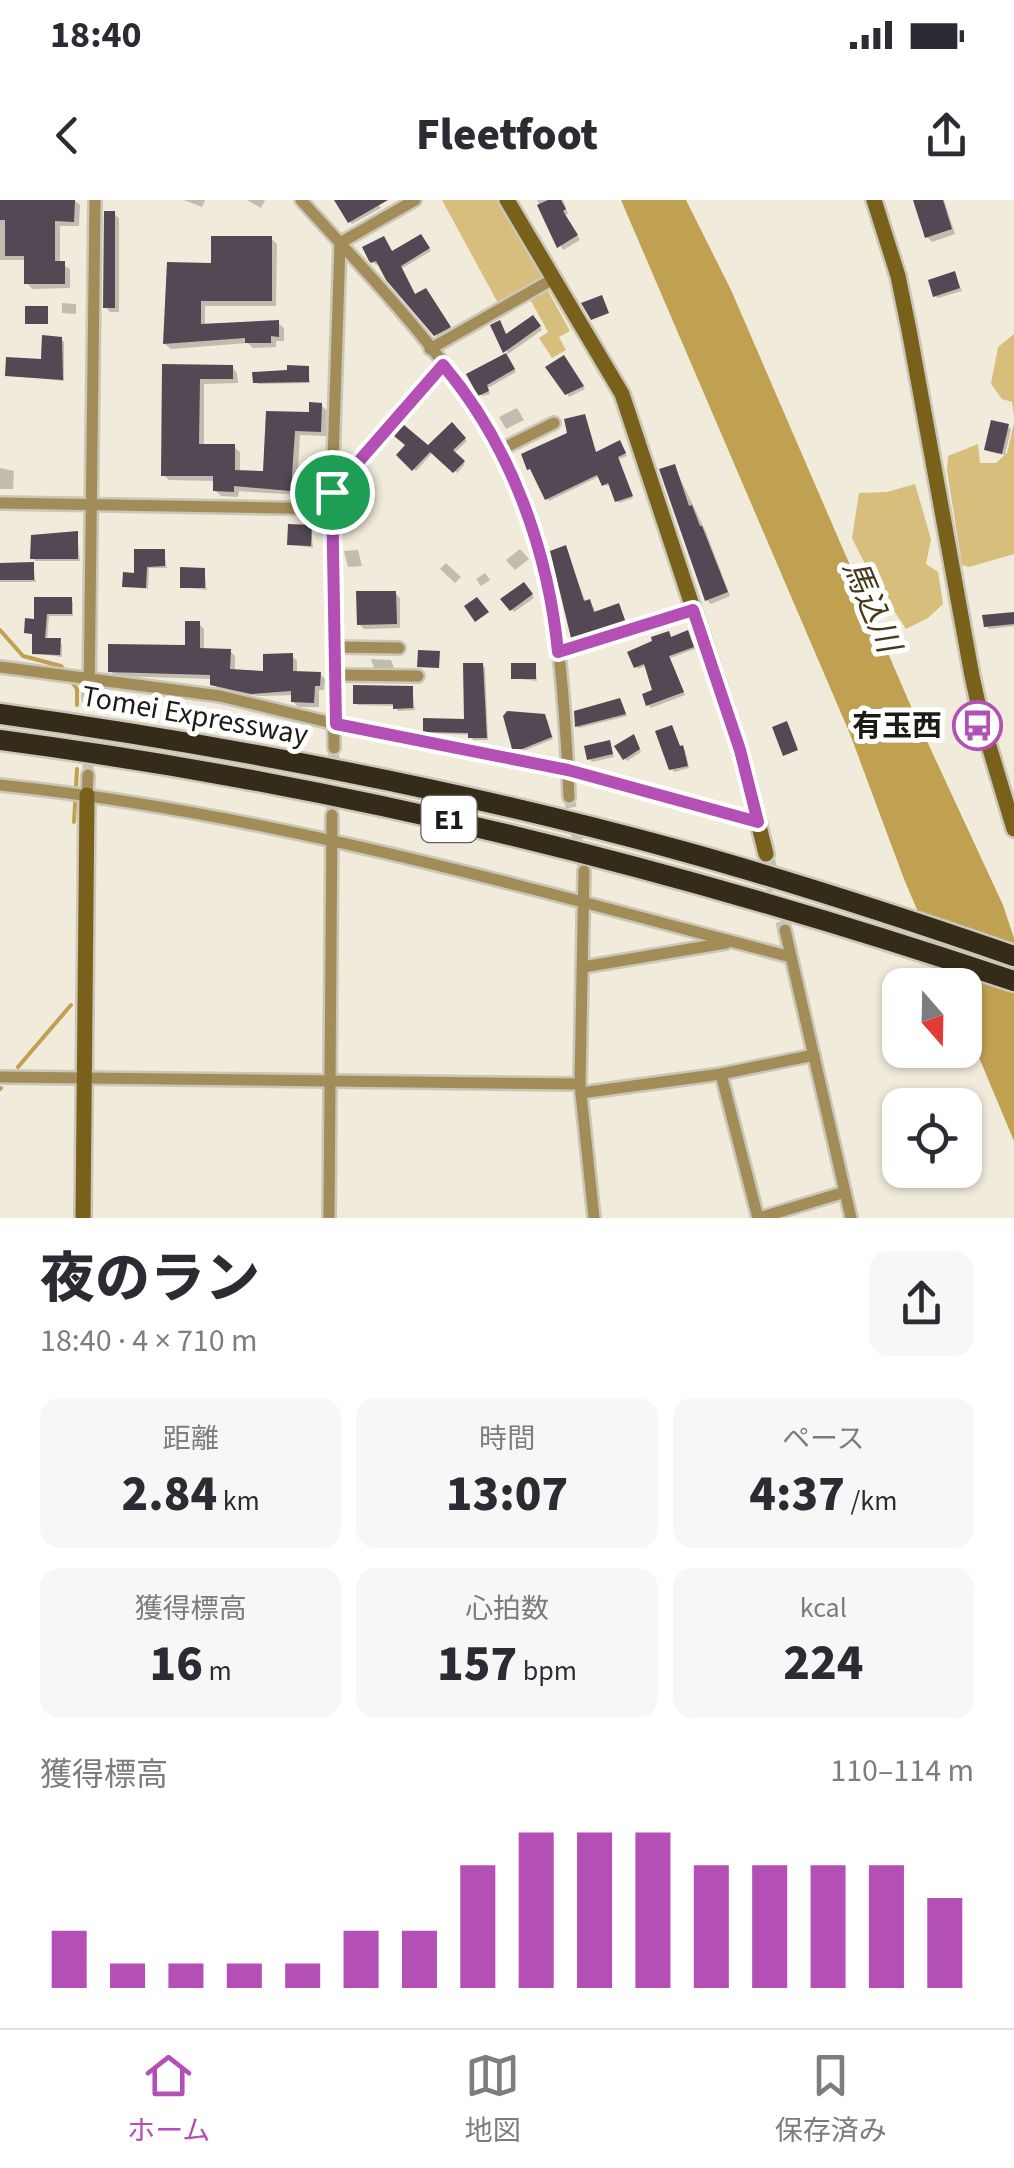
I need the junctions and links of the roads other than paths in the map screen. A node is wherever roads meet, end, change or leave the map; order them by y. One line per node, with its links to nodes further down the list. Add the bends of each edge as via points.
1 (95, 200): 14 (street)
2 (301, 200): 6 (street)
3 (415, 200): 6 (street)
4 (507, 200): 7 (street)
5 (874, 200): 32 (street, via 902,294 983,726)
6 (340, 243): 8 (street); 12 (street)
7 (553, 280): 8 (street); 16 (street, via 622,394)
8 (430, 349): 9 (street)
9 (443, 365): 11 (street); 12 (street)
10 (554, 423): 11 (street)
11 (500, 450): 19 (street, via 532,528)
12 (332, 492): 15 (street)
13 (0, 504): 14 (street)
14 (90, 504): 15 (street); 23 (street)
15 (333, 509): 17 (street)
16 (693, 610): 19 (street); 36 (street)
17 (335, 646): 18 (street); 21 (street)
18 (399, 648)
19 (558, 652): 29 (street)
20 (0, 666): 23 (street)
21 (336, 675): 22 (street); 26 (street)
22 (418, 676)
23 (84, 678): 24 (street); 26 (street, via 220,696)
24 (89, 698)
25 (0, 714): 44 (highway, Tomei Expressway / E1, via 434,790 681,851)
26 (336, 724): 28 (street); 29 (street)
27 (0, 740): 47 (highway, Tomei Expressway / E1, via 428,814 674,875)
28 (334, 748)
29 (568, 770): 34 (street); 36 (street)
30 (88, 776): 33 (street)
31 (0, 785): 33 (street)
32 (1008, 790): 37 (street)
33 (86, 794): 38 (street); 51 (street)
34 (569, 796)
35 (332, 815): 38 (street)
36 (758, 822): 39 (street)
37 (1014, 829)
38 (331, 841): 41 (street); 52 (street)
39 (766, 854)
40 (584, 872): 41 (street)
41 (582, 900): 43 (street); 46 (street)
42 (785, 930): 45 (street)
43 (732, 942): 45 (street); 46 (street)
44 (1014, 956)
45 (791, 958): 48 (street)
46 (583, 968): 53 (street)
47 (1014, 982)
48 (814, 1056): 49 (street); 54 (street)
49 (722, 1074): 53 (street); 58 (street)
50 (0, 1077): 51 (street)
51 (85, 1077): 52 (street); 55 (street)
52 (330, 1080): 53 (street); 56 (street)
53 (581, 1088): 57 (street)
54 (846, 1192): 58 (street); 59 (street)
55 (83, 1218)
56 (329, 1218)
57 (594, 1218)
58 (758, 1218)
59 (851, 1218)

